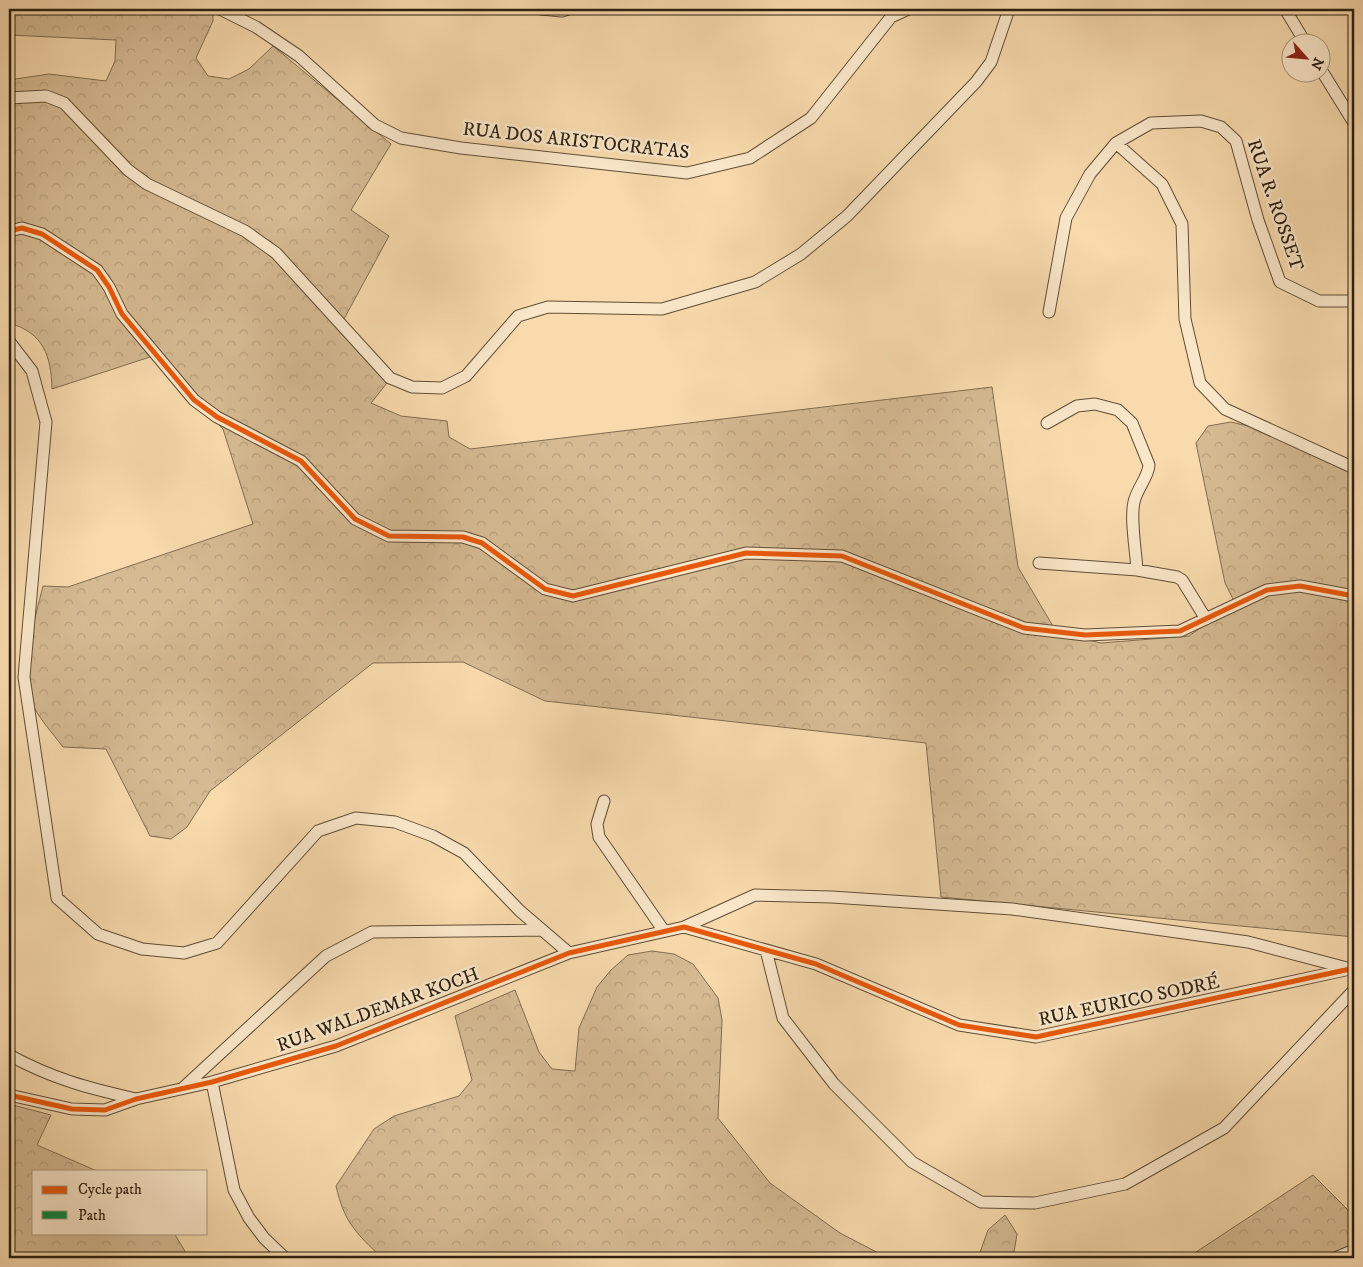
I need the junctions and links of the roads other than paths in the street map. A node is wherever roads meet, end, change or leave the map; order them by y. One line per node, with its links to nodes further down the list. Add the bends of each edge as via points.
1 (220, 9): 4 (street, RUA DOS ARISTOCRATAS, via 256,27 299,56 375,125 401,138 461,148 686,173 750,158 811,118 891,17)
2 (541, 9): 3 (street)
3 (568, 9)
4 (908, 9)
5 (1009, 9): 9 (street, via 991,62 976,82 847,216 801,254 755,282 662,309 548,307 518,316 466,376 442,388 412,387 390,378 276,253 245,231 147,184 128,170 64,103 46,96)
6 (1285, 9): 7 (street)
7 (1299, 32)
8 (1329, 82): 10 (street)
9 (9, 98)
10 (1354, 123)
11 (1116, 143): 13 (street, RUA R. ROSSET, via 1151,123 1201,121 1221,127 1236,141 1258,220 1280,282 1319,301); 14 (street, RUA R. ROSSET, via 1090,174 1066,218); 17 (street, via 1162,184 1182,224 1185,319 1200,384 1225,409)
12 (9, 231): 21 (street, via 22,228 42,234 97,270 122,314 194,400 217,418 301,461 355,519 389,536 463,537 482,544 544,589 572,596 746,554 842,556 1024,628 1085,635 1180,631)
13 (1354, 301)
14 (1049, 312)
15 (9, 341): 24 (street, via 32,371 46,422 24,677 57,898 98,934 142,949 184,953 217,943 318,831 356,818 395,822 433,836 464,853)
16 (1047, 423): 19 (street, via 1077,406 1095,404 1118,410 1132,423 1149,465 1149,472 1133,504)
17 (1354, 468)
18 (1039, 563): 19 (street)
19 (1137, 570): 21 (street, via 1182,580)
20 (1354, 596): 21 (street, via 1300,586 1267,590)
21 (1206, 619)
22 (604, 801): 25 (street, via 597,824 599,837)
23 (684, 926): 25 (street); 26 (street, RUA EURICO SODRÉ); 28 (street, via 755,895 1012,909 1248,942)
24 (542, 930): 27 (street); 32 (street, via 372,932 326,956)
25 (664, 931): 27 (street)
26 (766, 950): 28 (street, RUA EURICO SODRÉ, via 816,964 959,1025 1036,1037); 29 (street, via 784,1018 834,1084 912,1162 981,1202 1035,1203 1125,1184 1224,1128)
27 (569, 953): 31 (street, RUA WALDEMAR KOCH, via 336,1046)
28 (1353, 968)
29 (1354, 990)
30 (9, 1055): 34 (street, via 42,1073 76,1085)
31 (212, 1082): 32 (street, RUA WALDEMAR KOCH); 36 (street, via 234,1190 264,1238)
32 (184, 1087): 34 (street, RUA WALDEMAR KOCH)
33 (9, 1095): 34 (street, RUA WALDEMAR KOCH, via 72,1109 105,1110)
34 (136, 1099)
35 (1354, 1250): 37 (street)
36 (285, 1258)
37 (1335, 1258)

